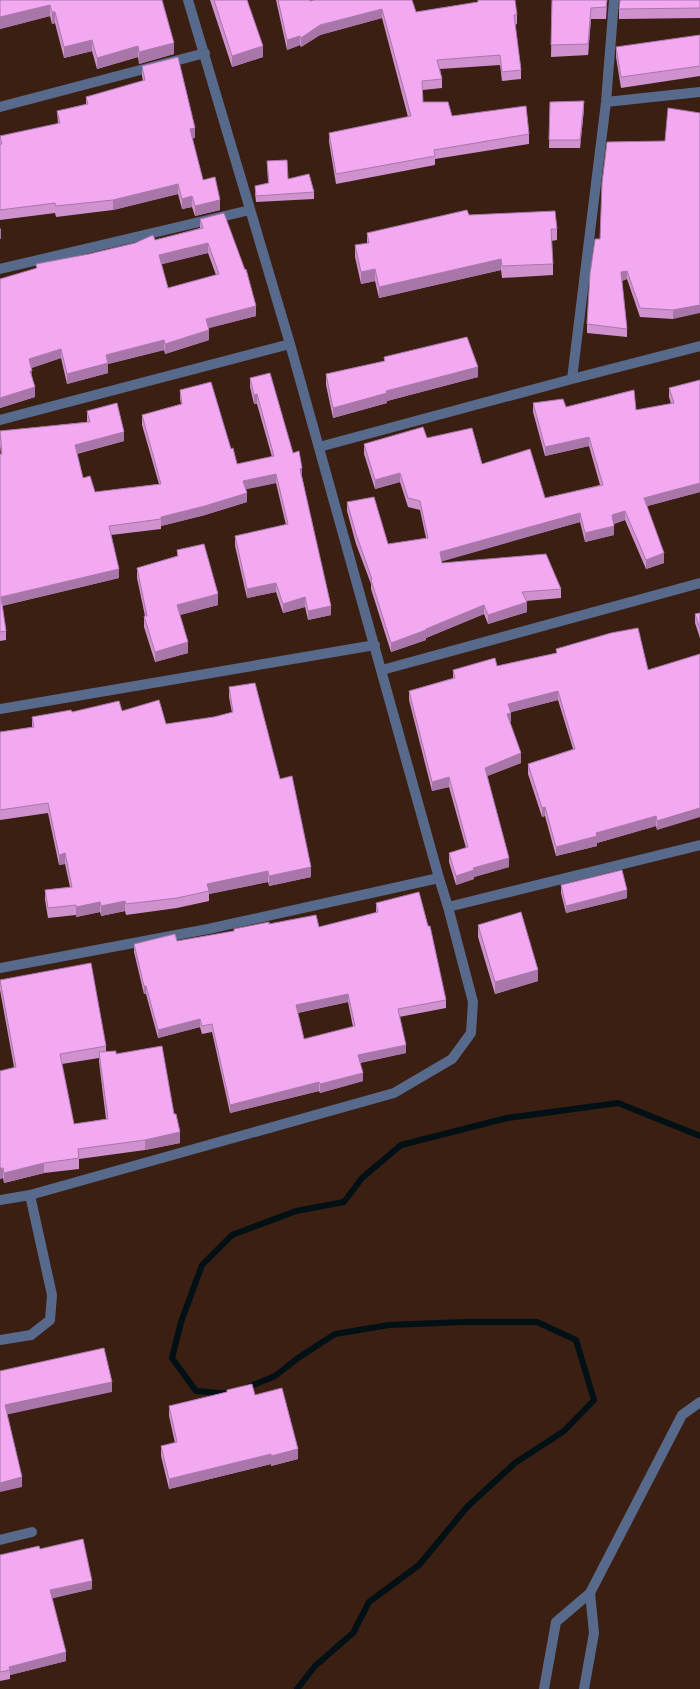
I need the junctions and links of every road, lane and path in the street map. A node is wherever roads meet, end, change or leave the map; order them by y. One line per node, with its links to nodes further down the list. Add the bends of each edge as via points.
1 (188, 0): 3 (street)
2 (614, 0): 5 (street)
3 (205, 54): 6 (street); 7 (street)
4 (700, 92): 5 (street)
5 (606, 102): 11 (street)
6 (0, 107)
7 (250, 210): 8 (street); 9 (street)
8 (0, 269)
9 (290, 344): 12 (street); 13 (street)
10 (700, 346): 11 (street)
11 (572, 379): 13 (street)
12 (0, 420)
13 (319, 447): 15 (street)
14 (700, 583): 16 (street)
15 (375, 645): 16 (street); 17 (street)
16 (382, 670): 19 (street)
17 (0, 709)
18 (700, 844): 20 (street)
19 (439, 878): 20 (street); 21 (street, via 208,929)
20 (448, 907): 22 (street, via 473,1002 471,1033 452,1059 394,1093)
21 (0, 968)
22 (30, 1195): 23 (street); 24 (street, via 52,1295 50,1320 31,1335)
23 (0, 1200)
24 (0, 1340)
25 (700, 1402): 28 (street, via 682,1415)
26 (32, 1532): 27 (street)
27 (0, 1540)
28 (590, 1593): 29 (street, via 556,1622); 30 (street, via 594,1633)
29 (544, 1689)
30 (584, 1689)

